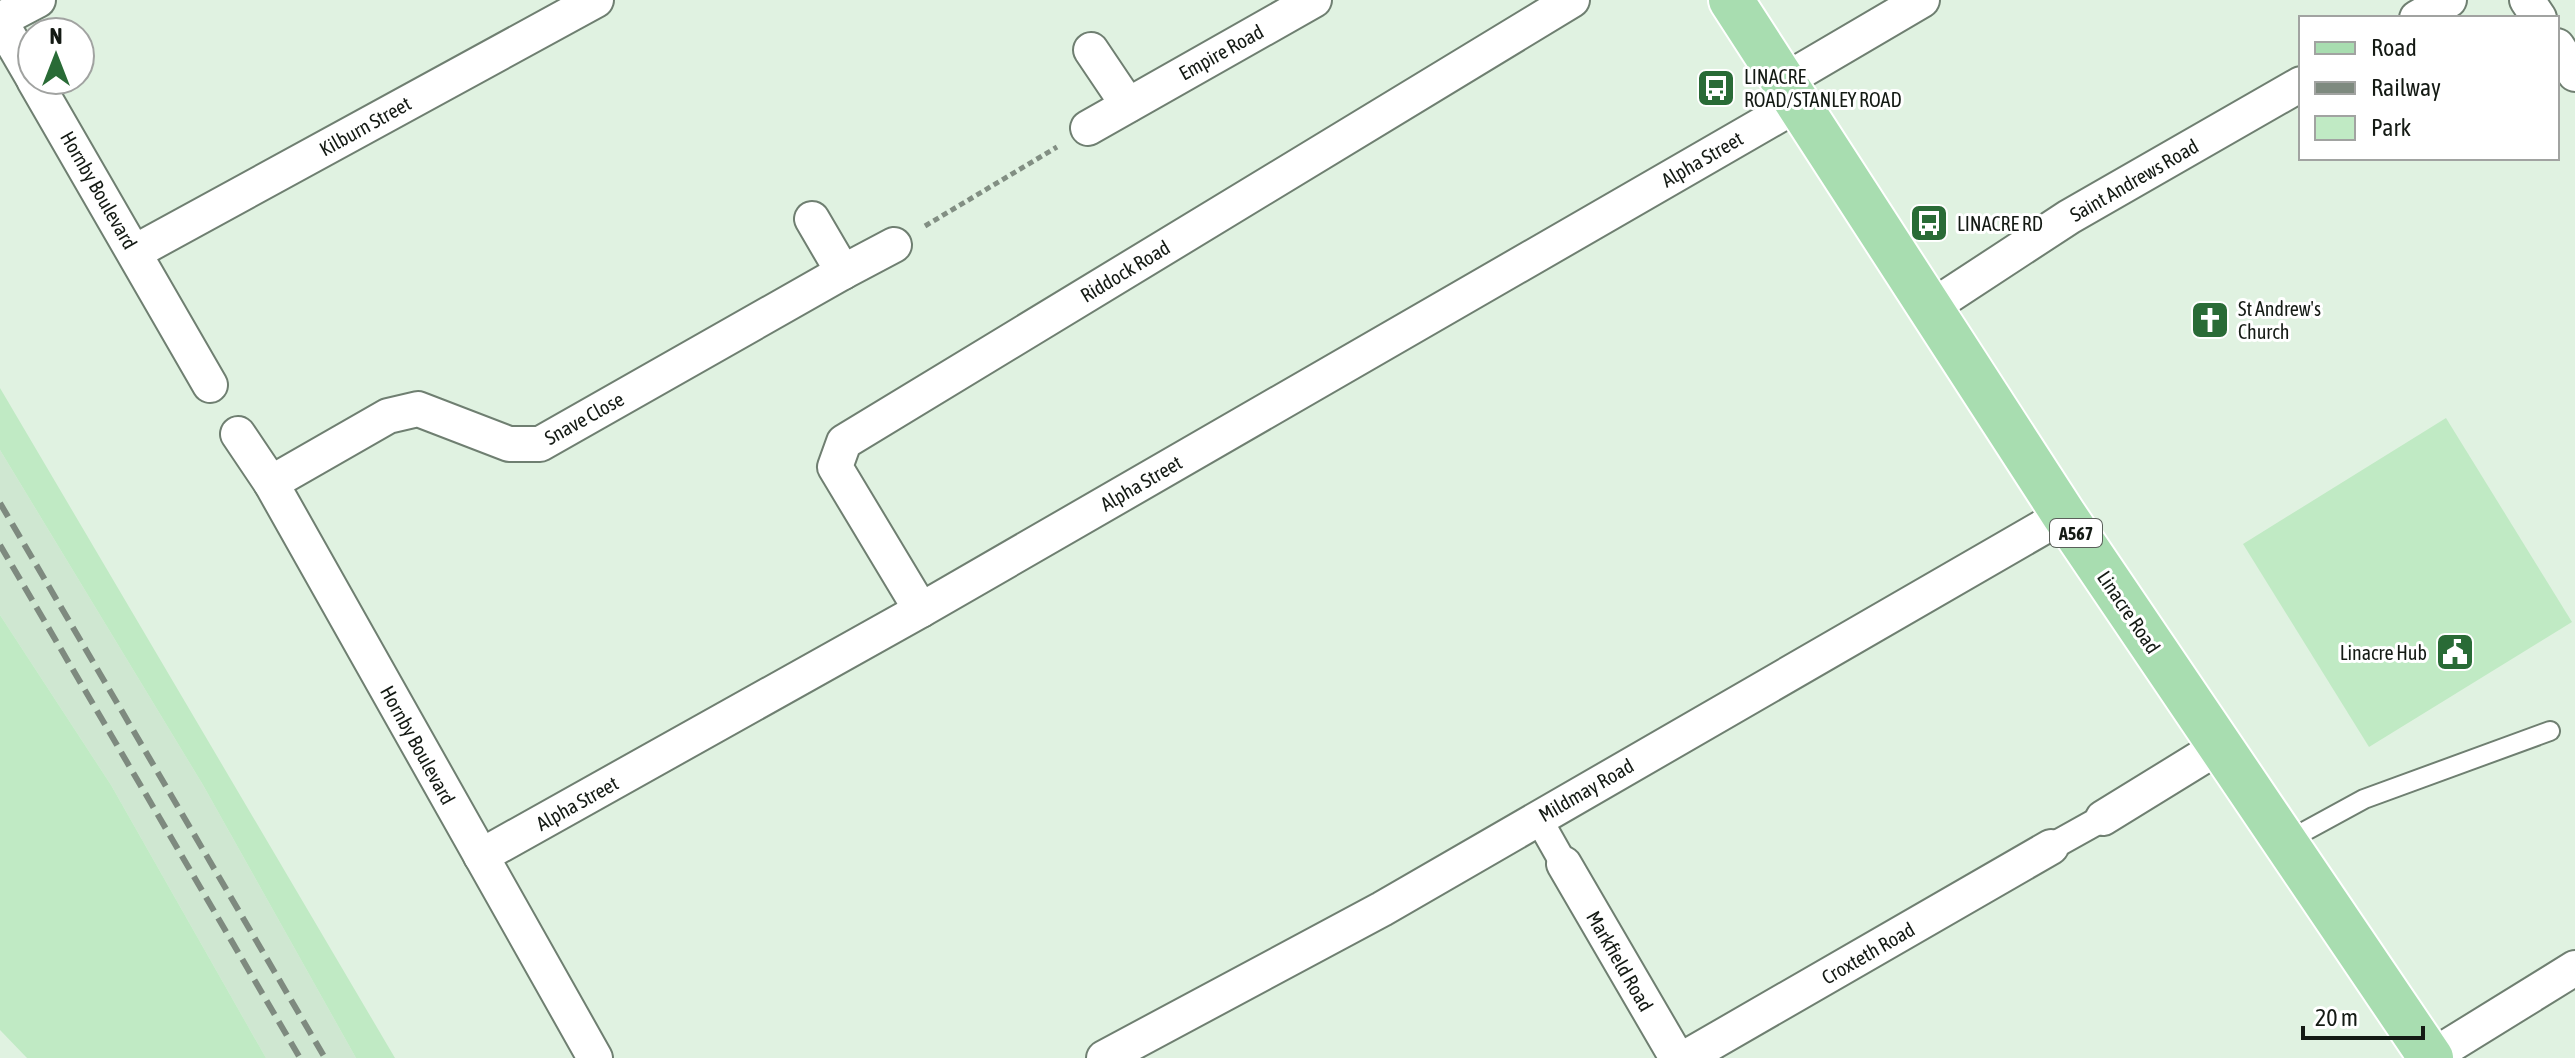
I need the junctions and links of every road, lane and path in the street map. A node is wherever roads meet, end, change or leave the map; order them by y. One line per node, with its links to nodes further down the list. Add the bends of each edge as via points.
1 (38, 0): 9 (street)
2 (596, 0): 21 (street, Kilburn Street)
3 (1314, 0): 17 (street, Empire Road)
4 (1572, 0): 28 (street, Riddock Road, via 844,442 835,467)
5 (1731, 0): 15 (main road, Linacre Road / A567)
6 (1922, 0): 15 (street, Alpha Street)
7 (2449, 0): 8 (street)
8 (2421, 16)
9 (0, 21): 10 (street, Hornby Boulevard)
10 (16, 49)
11 (2559, 49): 13 (street)
12 (1091, 50): 17 (street)
13 (2575, 74)
14 (2299, 85): 23 (street, Saint Andrews Road, via 2069,217)
15 (1791, 92): 23 (main road, Linacre Road / A567); 28 (street, Alpha Street)
16 (44, 96): 21 (street, Hornby Boulevard)
17 (1128, 105): 18 (street, Empire Road)
18 (1088, 128): 20 (path)
19 (812, 219): 22 (street)
20 (894, 245): 22 (street, Snave Close)
21 (135, 252): 24 (street, Hornby Boulevard)
22 (843, 272): 26 (street, Snave Close, via 540,444 509,444 418,409 388,416)
23 (1930, 308): 27 (main road, Linacre Road / A567)
24 (210, 385)
25 (238, 434): 26 (street, Hornby Boulevard)
26 (271, 483): 35 (street, Hornby Boulevard)
27 (2064, 515): 30 (main road, Linacre Road / A567); 31 (street, Mildmay Road)
28 (921, 610): 35 (street, Alpha Street)
29 (2550, 731): 33 (lane, via 2364,799)
30 (2220, 746): 32 (street); 33 (main road, Linacre Road / A567)
31 (1538, 818): 36 (street); 39 (street, Mildmay Road, via 1382,909)
32 (2103, 818): 34 (street)
33 (2285, 842): 42 (main road, Linacre Road / A567)
34 (2051, 847): 41 (street, Croxteth Road)
35 (481, 856): 38 (street, Hornby Boulevard)
36 (1564, 864): 40 (street, Markfield Road)
37 (2575, 968): 42 (street)
38 (595, 1058)
39 (1104, 1058)
40 (1677, 1058)
41 (1685, 1058)
42 (2431, 1058)

